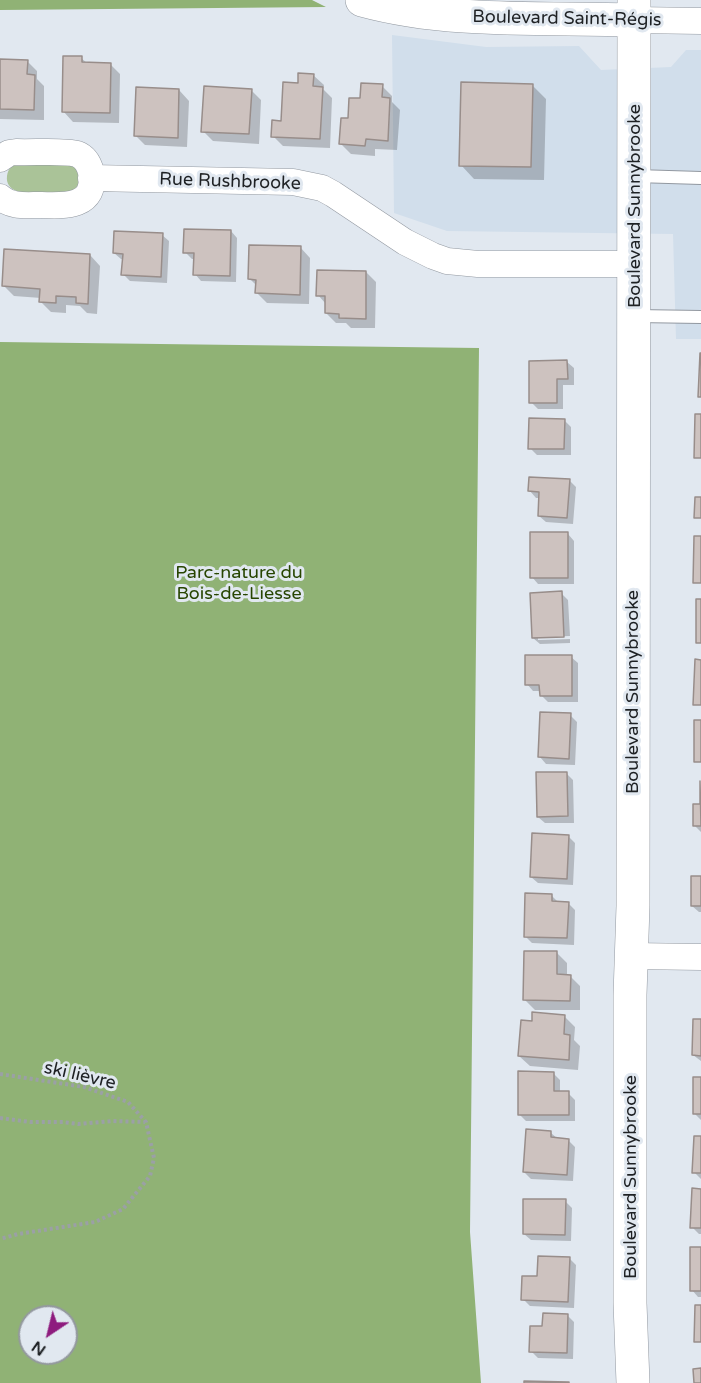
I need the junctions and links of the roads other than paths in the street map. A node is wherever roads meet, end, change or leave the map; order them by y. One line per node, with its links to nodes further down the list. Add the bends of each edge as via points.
1 (362, 0): 2 (street, Boulevard Saint-Régis, via 454,16)
2 (634, 10): 3 (street, Boulevard Saint-Régis); 5 (street, Boulevard Sunnybrooke)
3 (701, 21)
4 (0, 159): 6 (street, via 16,152 76,154 87,161)
5 (635, 176): 7 (lane); 9 (street, Boulevard Sunnybrooke)
6 (92, 178): 8 (street, via 87,194 71,205 11,204); 9 (street, Rue Rushbrooke, via 293,182 333,194 405,242 447,261)
7 (701, 178)
8 (0, 197)
9 (635, 264): 10 (street, Boulevard Sunnybrooke)
10 (634, 316): 11 (lane); 12 (street, Boulevard Sunnybrooke)
11 (701, 317)
12 (632, 956): 13 (street); 14 (street, Boulevard Sunnybrooke)
13 (701, 957)
14 (633, 1383)

